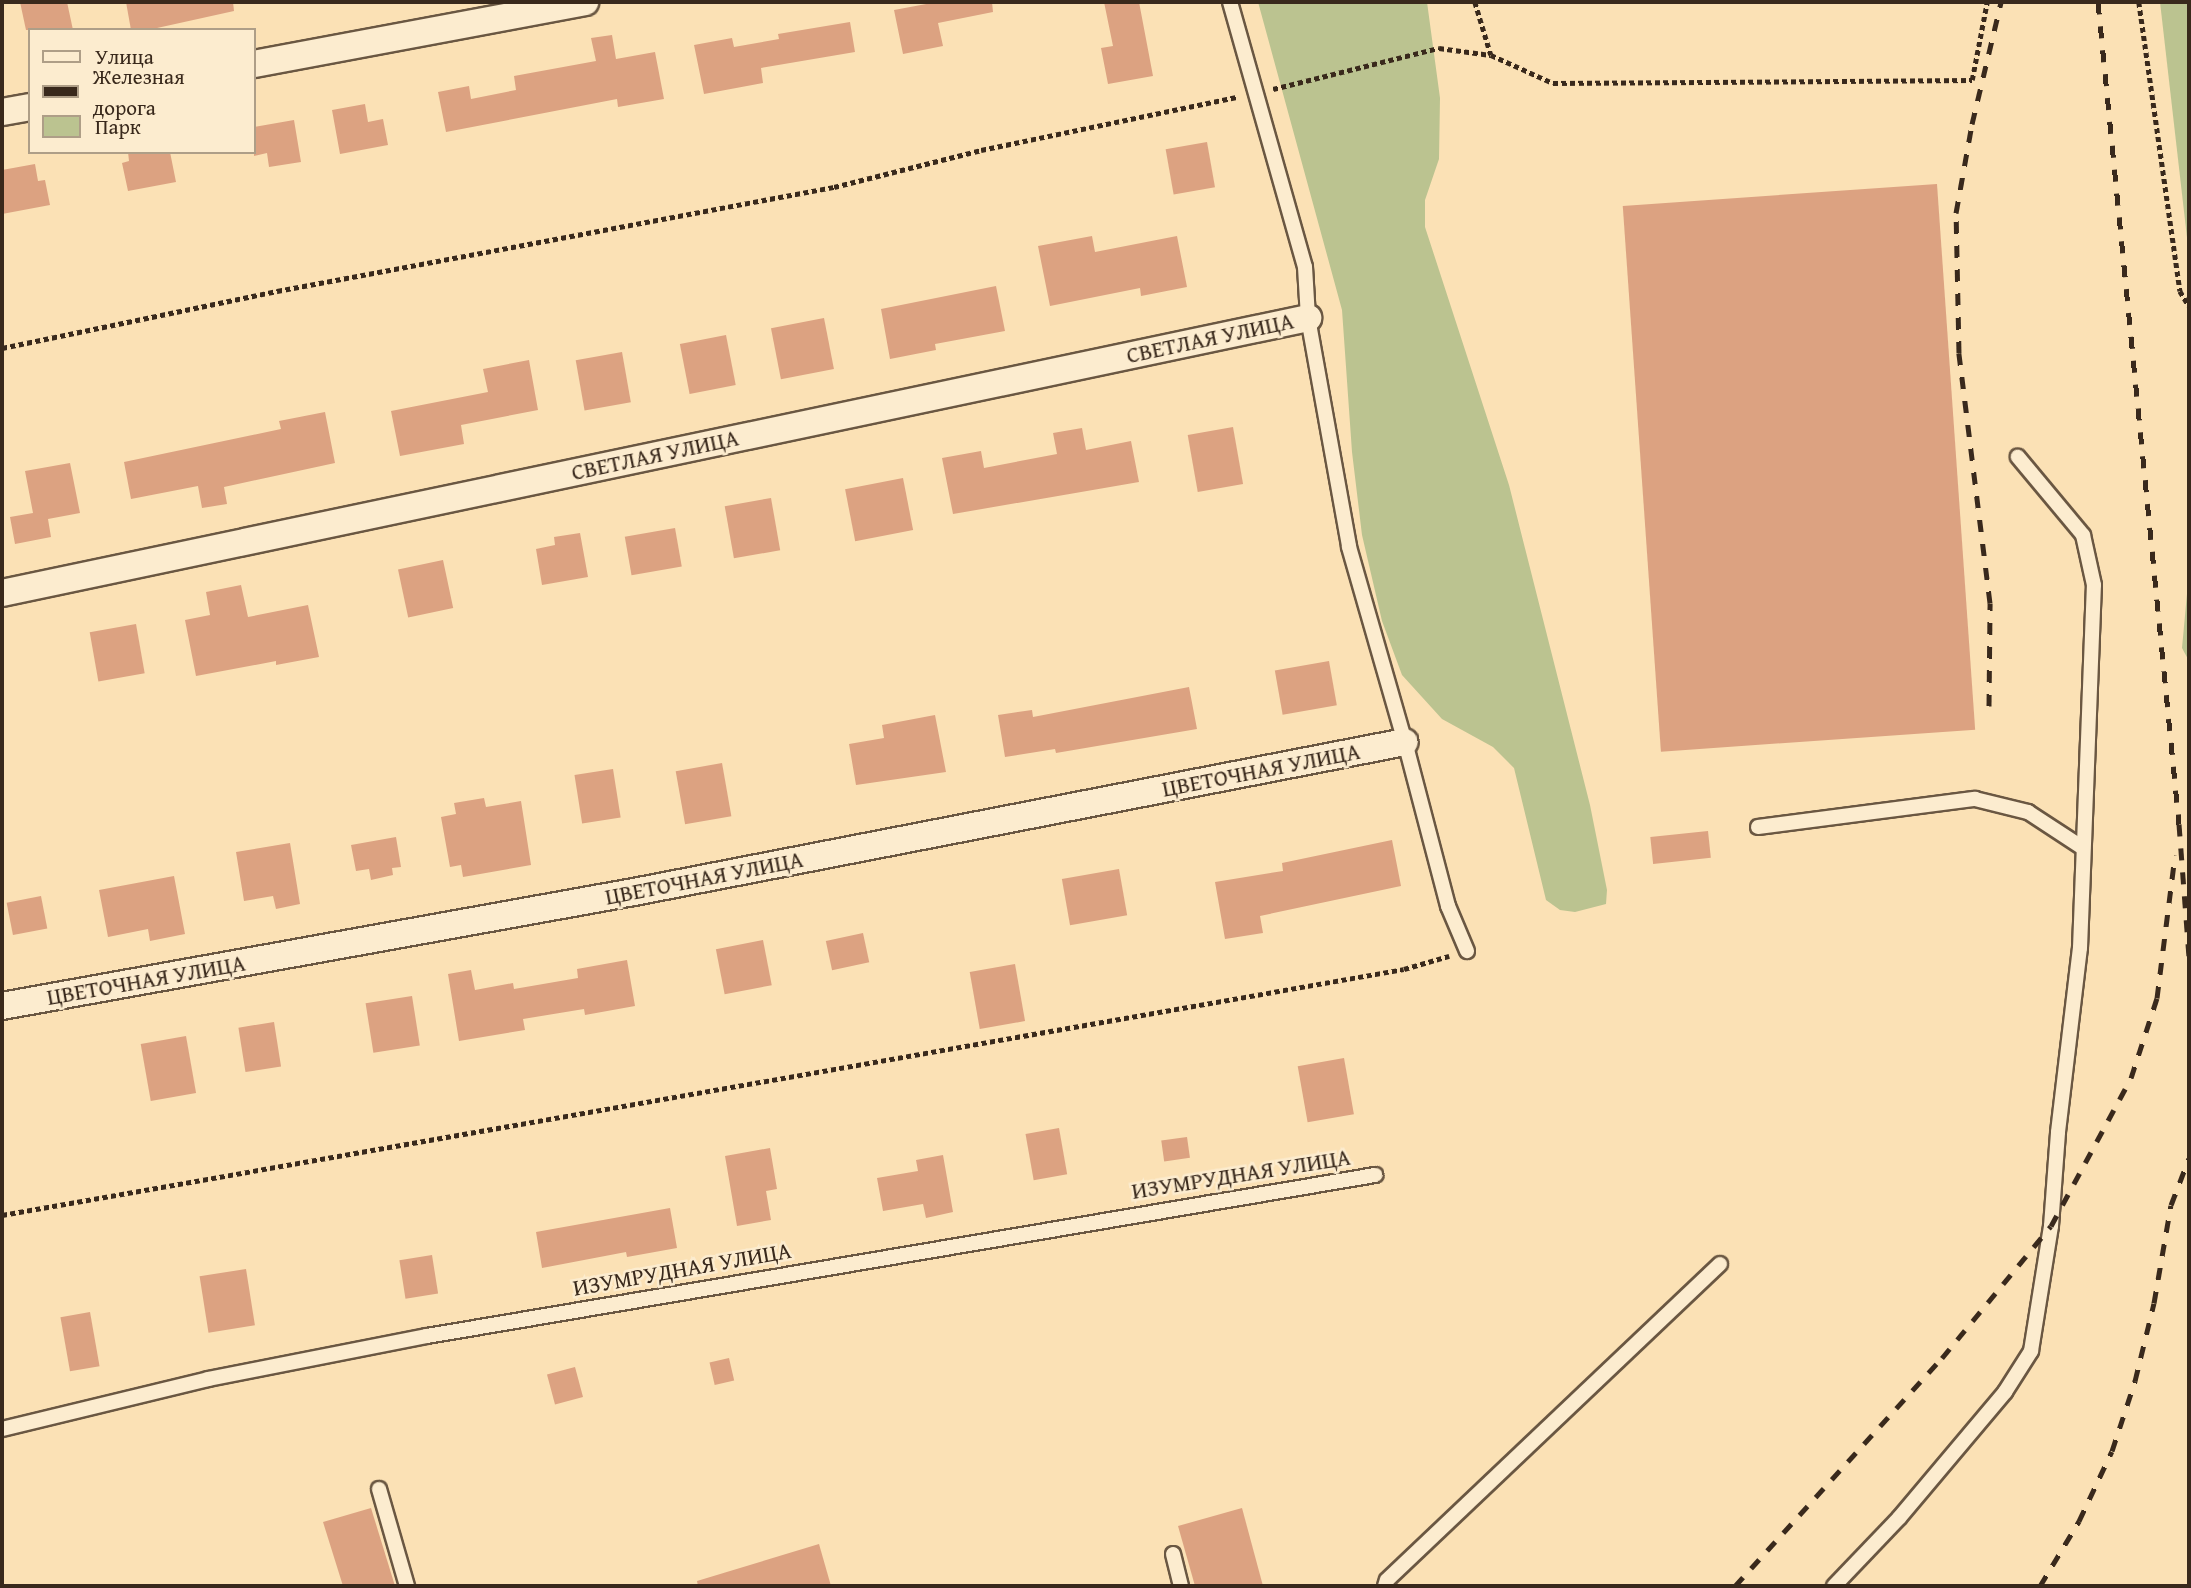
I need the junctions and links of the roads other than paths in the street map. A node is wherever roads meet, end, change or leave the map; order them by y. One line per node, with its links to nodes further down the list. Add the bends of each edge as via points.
1 (461, 2): 4 (street)
2 (584, 2): 4 (street)
3 (1230, 2): 8 (lane, via 1305,267)
4 (444, 27): 5 (street)
5 (256, 64)
6 (28, 107): 7 (street)
7 (2, 113)
8 (1308, 318): 10 (street, СВЕТЛАЯ УЛИЦА); 11 (lane, via 1349,547)
9 (2018, 457): 13 (lane, via 2083,535 2094,585)
10 (2, 593)
11 (1405, 742): 14 (lane, via 1448,906); 15 (street, ЦВЕТОЧНАЯ УЛИЦА, via 621,894)
12 (1758, 827): 13 (lane, via 1975,799 2028,812)
13 (2083, 848): 24 (lane, via 2080,948 2051,1226 2031,1351 2005,1392 1899,1518)
14 (1467, 951)
15 (2, 1006)
16 (1375, 1175): 18 (lane, ИЗУМРУДНАЯ УЛИЦА, via 427,1336 208,1379)
17 (1720, 1264): 23 (lane)
18 (2, 1429)
19 (379, 1489): 21 (lane)
20 (1173, 1554): 22 (lane)
21 (407, 1586)
22 (1181, 1586)
23 (1385, 1586)
24 (1834, 1586)

